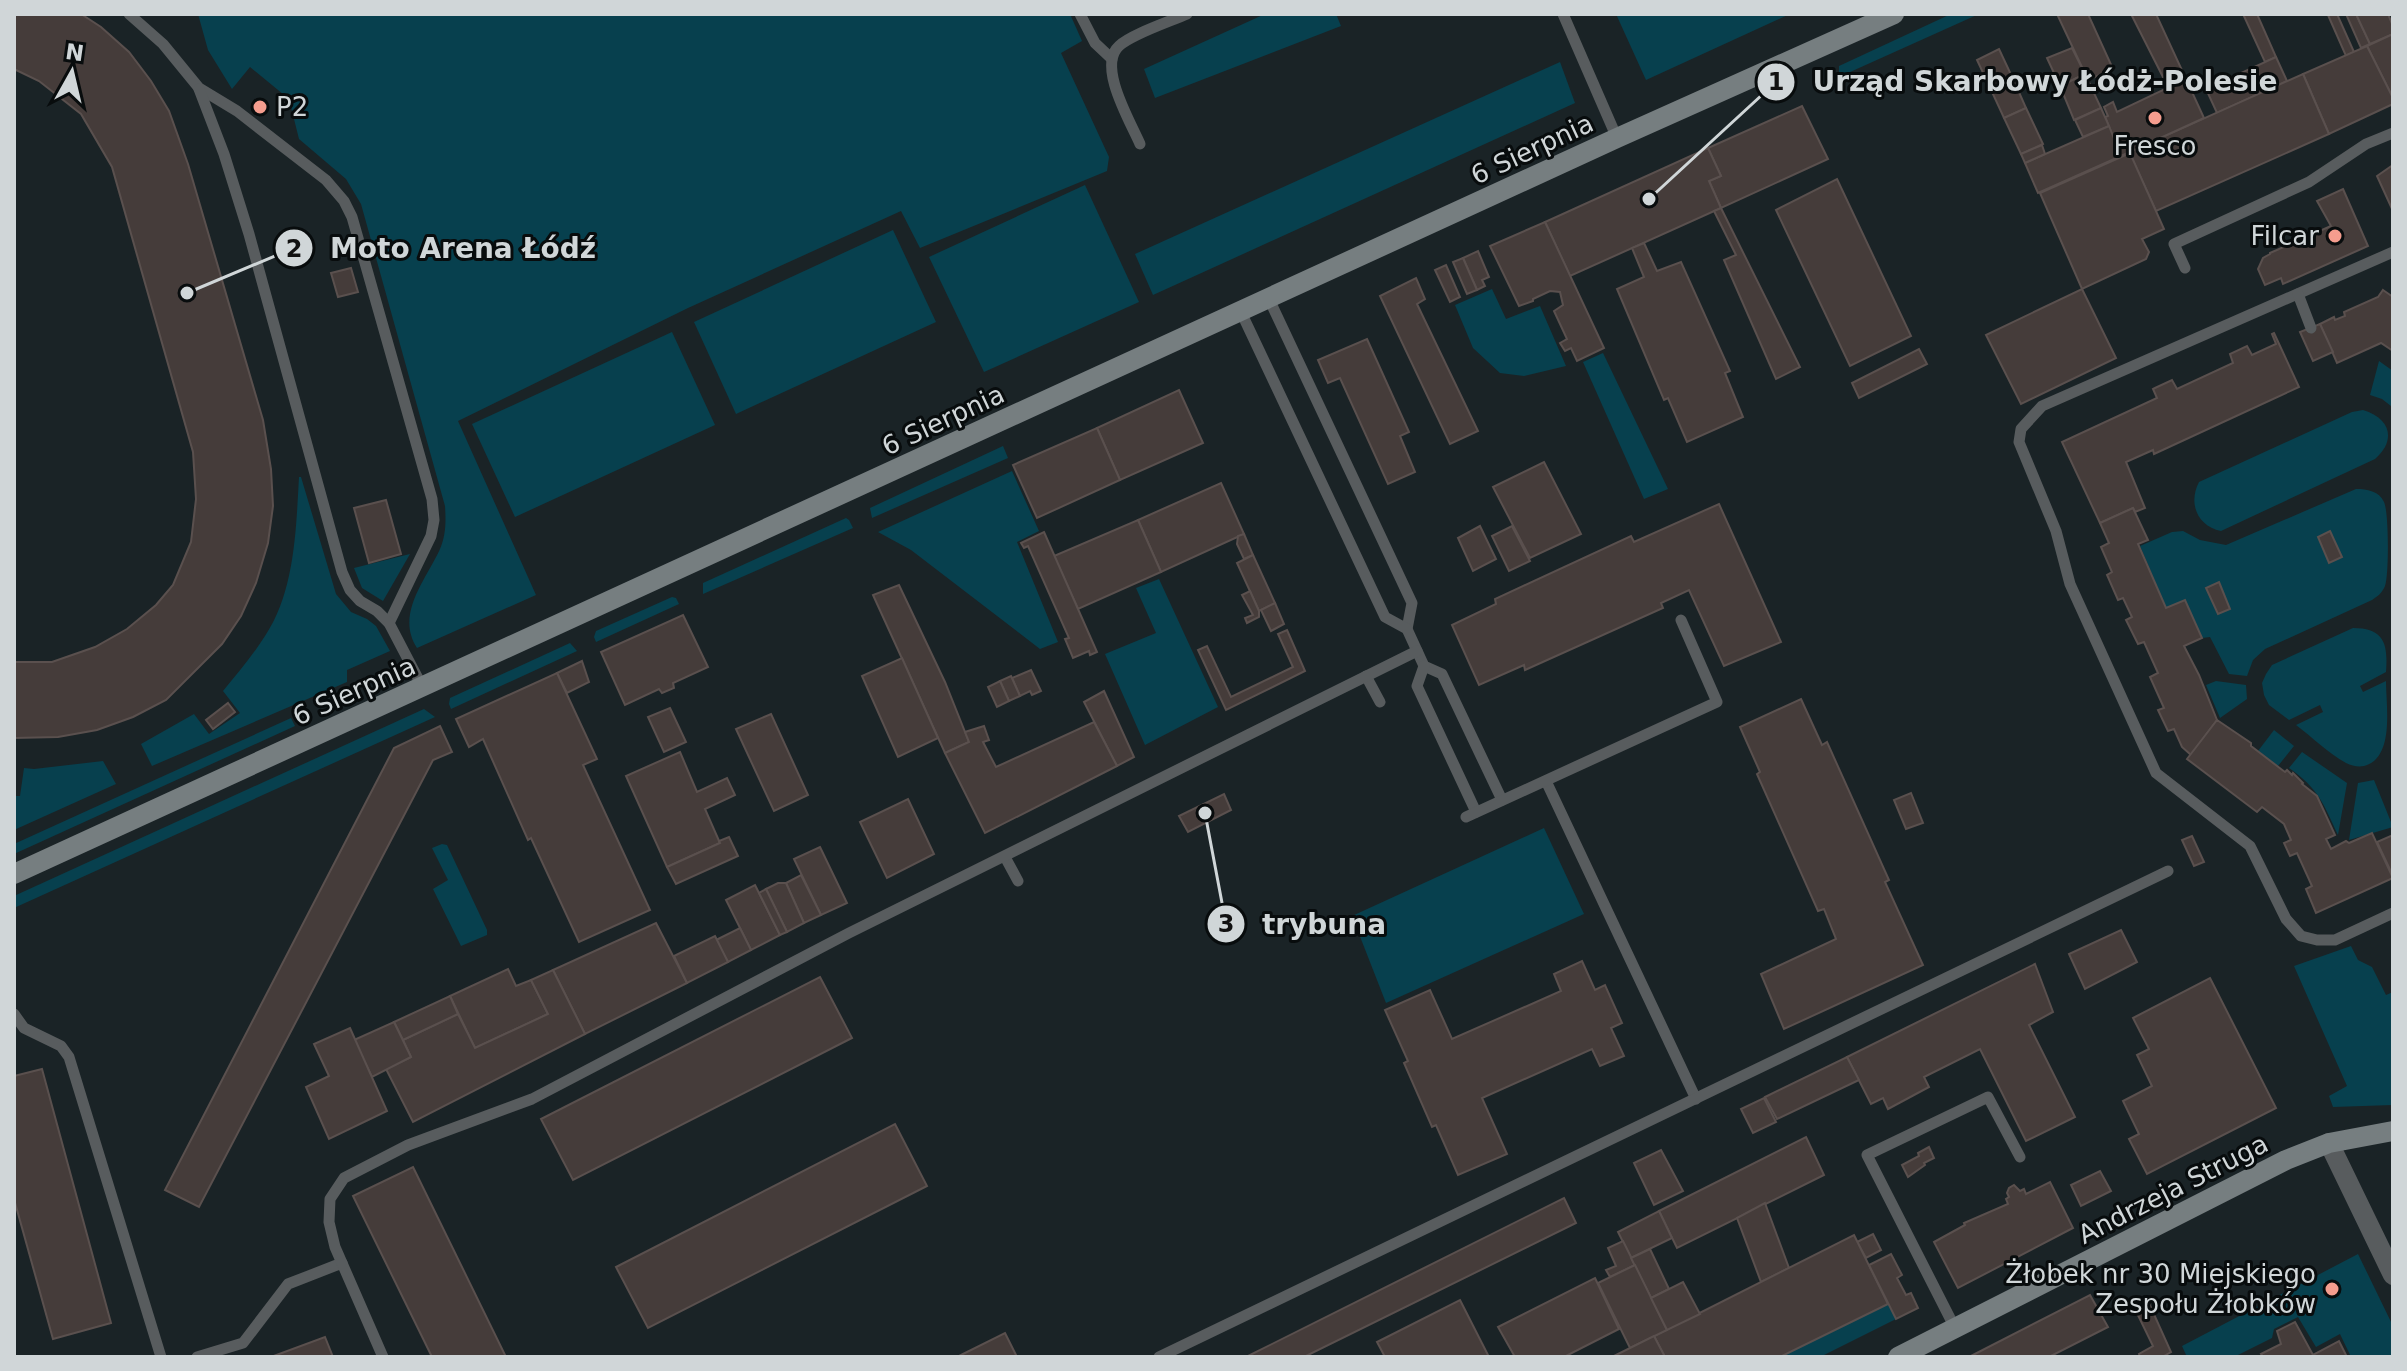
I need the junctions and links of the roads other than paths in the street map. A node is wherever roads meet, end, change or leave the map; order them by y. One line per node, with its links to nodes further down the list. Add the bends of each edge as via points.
1 (129, 14): 7 (lane, via 163,44)
2 (1080, 14): 6 (lane, via 1095,43)
3 (1187, 14): 6 (lane, via 1125,41)
4 (1563, 14): 9 (lane)
5 (1894, 14): 9 (street, 6 Sierpnia)
6 (1112, 59): 10 (lane, via 1112,78)
7 (199, 88): 18 (lane, via 229,167 342,572 360,601); 18 (lane, via 326,180 352,217 434,520)
8 (2393, 133): 12 (lane, via 2366,144 2309,182 2174,244)
9 (1617, 138): 14 (street, 6 Sierpnia)
10 (1140, 144)
11 (2393, 252): 13 (lane)
12 (2185, 268)
13 (2298, 294): 16 (lane); 31 (lane, via 2042,406 2021,429 2019,442 2056,531 2070,584 2156,773 2250,846 2286,919 2301,936 2335,940)
14 (1269, 299): 15 (street, 6 Sierpnia); 19 (lane, via 1412,603)
15 (1241, 312): 19 (lane, via 1385,617); 23 (street, 6 Sierpnia)
16 (2311, 328)
17 (1681, 620): 25 (lane, via 1717,702)
18 (389, 623): 23 (lane)
19 (1407, 629): 20 (lane)
20 (1417, 651): 21 (lane); 22 (lane)
21 (1424, 666): 26 (lane, via 1442,674); 26 (lane, via 1417,686 1471,815)
22 (1366, 676): 24 (lane); 27 (lane)
23 (423, 688): 29 (street, 6 Sierpnia)
24 (1380, 702)
25 (1546, 781): 26 (lane); 33 (lane)
26 (1502, 800)
27 (1005, 857): 30 (lane); 37 (lane, via 532,1099 408,1145 344,1178 330,1199 329,1222)
28 (2168, 871): 33 (lane)
29 (14, 874)
30 (1018, 881)
31 (2393, 913)
32 (14, 1014): 40 (lane, via 24,1028 61,1046 69,1057)
33 (1696, 1099): 43 (lane)
34 (2393, 1131): 35 (street, Andrzeja Struga)
35 (2329, 1143): 38 (street); 39 (street, Andrzeja Struga)
36 (2020, 1157): 39 (lane, via 1988,1097 1867,1155)
37 (342, 1263): 41 (lane, via 288,1284 243,1343); 42 (lane)
38 (2393, 1275)
39 (1955, 1328): 44 (street, Andrzeja Struga)
40 (161, 1357)
41 (197, 1357)
42 (383, 1357)
43 (1159, 1357)
44 (1898, 1357)

